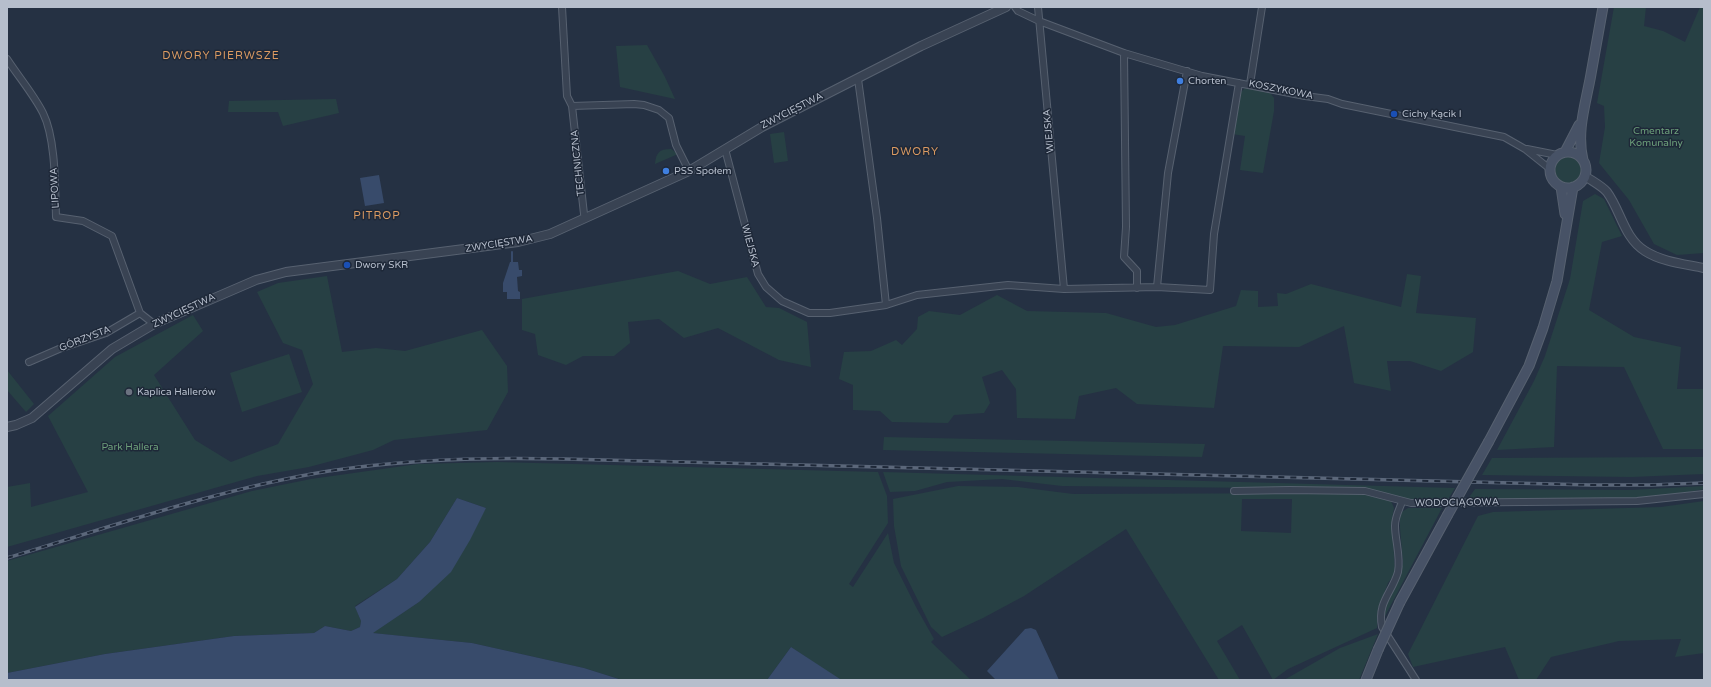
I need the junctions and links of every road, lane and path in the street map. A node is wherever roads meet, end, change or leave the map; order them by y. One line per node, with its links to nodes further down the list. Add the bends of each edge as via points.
1 (562, 7): 14 (street, TECHNICZNA, via 567,96)
2 (1006, 7): 11 (street, ZWYCIĘSTWA)
3 (1015, 7): 7 (street, KOSZYKOWA)
4 (1038, 7): 7 (street)
5 (1262, 7): 13 (street)
6 (1603, 7): 15 (main road)
7 (1039, 21): 8 (street, KOSZYKOWA); 30 (street, WIEJSKA)
8 (1124, 53): 10 (street, KOSZYKOWA); 29 (street, via 1124,257 1137,271)
9 (7, 60): 32 (street, LIPOWA, via 43,113 48,126 54,162 56,217 83,221 112,236)
10 (1187, 71): 12 (street, KOSZYKOWA); 28 (street, via 1168,173)
11 (858, 78): 16 (street, ZWYCIĘSTWA, via 762,126); 31 (street)
12 (1239, 83): 13 (street, KOSZYKOWA); 28 (street, WIEJSKA, via 1214,234 1210,290)
13 (1250, 84): 17 (street, KOSZYKOWA, via 1504,137)
14 (572, 106): 21 (street, via 644,104 659,110 669,118 676,145); 25 (street, TECHNICZNA)
15 (1581, 122): 18 (main road); 19 (main road, via 1580,146)
16 (725, 149): 21 (street, ZWYCIĘSTWA); 31 (street, WIEJSKA, via 758,274 766,287 782,301 809,313 830,313)
17 (1525, 149): 18 (street, KOSZYKOWA); 20 (street, KOSZYKOWA)
18 (1561, 154): 19 (main road, via 1574,153); 20 (main road, via 1553,160)
19 (1583, 160): 22 (main road)
20 (1550, 169): 23 (main road, via 1552,178)
21 (689, 171): 25 (street, ZWYCIĘSTWA)
22 (1585, 176): 24 (main road); 27 (street, via 1606,191 1636,244 1653,256)
23 (1561, 187): 24 (main road); 26 (main road)
24 (1573, 187): 26 (main road)
25 (586, 218): 33 (street, ZWYCIĘSTWA, via 550,234 518,242 272,275 225,292)
26 (1566, 221): 39 (main road, bridge, via 1557,281 1526,372 1400,602)
27 (1704, 268)
28 (1157, 287): 29 (street, WIEJSKA)
29 (1137, 288): 30 (street, WIEJSKA)
30 (1064, 289): 31 (street, WIEJSKA, via 1008,285 917,295)
31 (886, 305)
32 (140, 313): 33 (street); 34 (street, GÓRZYSTA, via 106,333)
33 (154, 324): 35 (street, ZWYCIĘSTWA, via 112,349 32,418)
34 (29, 362)
35 (7, 427)
36 (1234, 491): 38 (street, via 1361,491 1381,494)
37 (1704, 494): 38 (street, WODOCIĄGOWA, via 1636,502)
38 (1402, 502): 40 (street, WODOCIĄGOWA, via 1395,524 1398,570 1394,583 1383,601 1380,617 1382,626)
39 (1366, 680)
40 (1416, 680)

